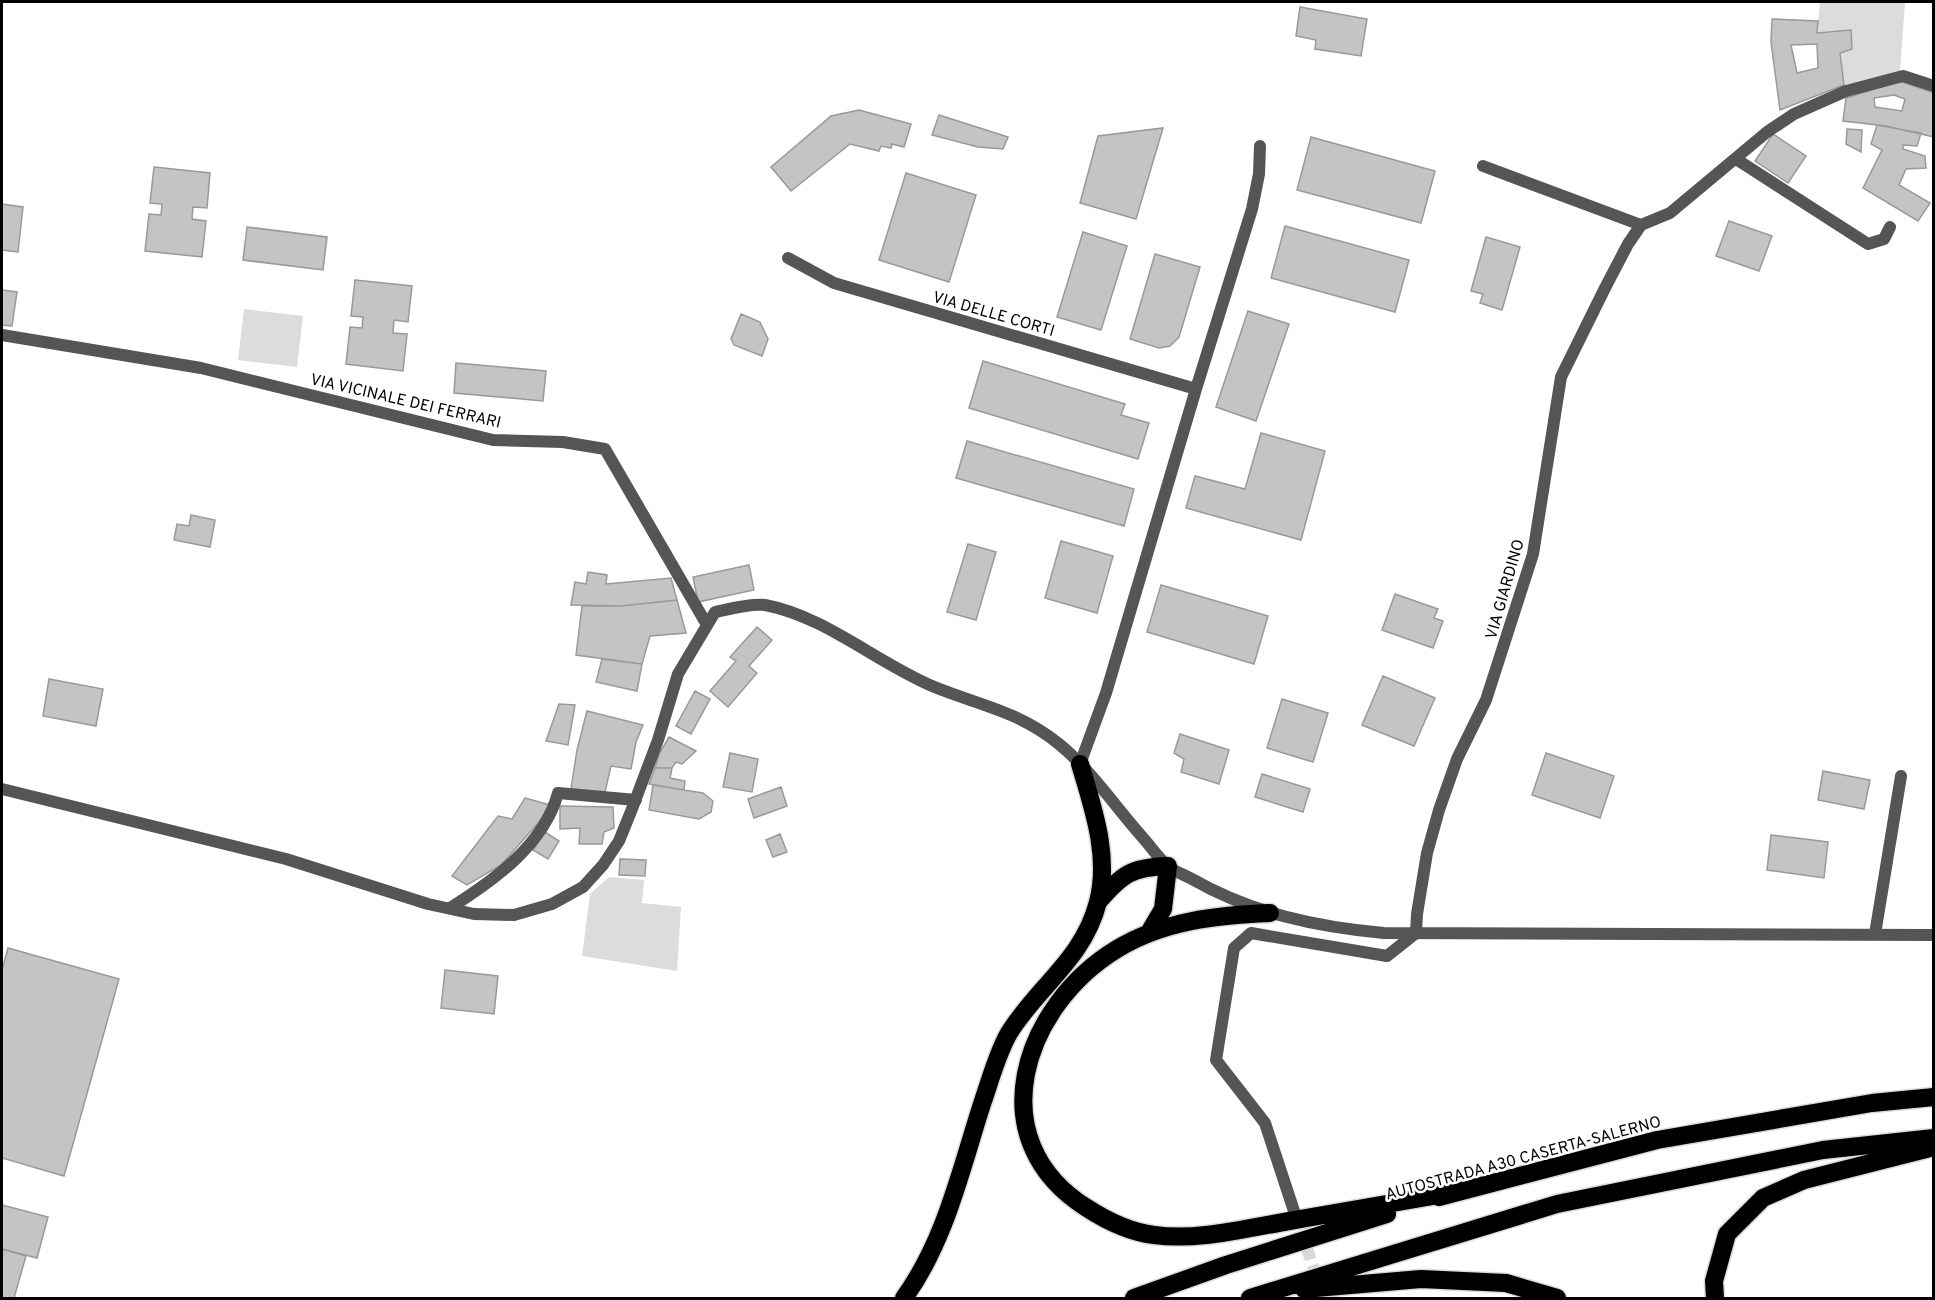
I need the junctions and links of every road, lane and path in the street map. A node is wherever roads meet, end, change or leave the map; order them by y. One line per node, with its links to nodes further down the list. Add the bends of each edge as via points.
1 (1934, 86): 3 (street, via 1902,76 1846,91 1794,114)
2 (1260, 146): 9 (street, via 1252,209)
3 (1736, 159): 5 (street, via 1670,213); 6 (street, via 1868,244 1884,239)
4 (1484, 166): 5 (street)
5 (1641, 225): 20 (street, VIA GIARDINO, via 1561,377 1533,554 1486,700 1457,759 1439,810 1427,853)
6 (1890, 227)
7 (788, 258): 9 (street, VIA DELLE CORTI, via 834,283)
8 (2, 335): 10 (street, VIA VICINALE DEI FERRARI, via 201,368 493,440 563,442 605,449)
9 (1196, 389): 11 (street, via 1106,693)
10 (707, 625): 11 (street, via 716,612 762,604 805,616 933,686 1003,710 1033,725); 14 (street, via 678,674)
11 (1080, 764): 15 (street); 16 (highway, via 1098,826 1102,865)
12 (1900, 776): 21 (street)
13 (2, 789): 17 (street, via 286,859)
14 (636, 800): 17 (street, via 558,793 542,830 481,888); 17 (street, via 619,841 583,887 552,904 514,915 474,914)
15 (1168, 866): 16 (highway, via 1129,872); 18 (street, via 1209,889); 19 (highway, via 1163,909)
16 (1098, 902): 29 (highway, via 1074,953 1009,1034 944,1221 920,1277)
17 (450, 908)
18 (1270, 913): 19 (highway, via 1225,914); 20 (street, via 1343,929)
19 (1150, 931): 26 (highway, via 1116,950 1078,980 1039,1034 1027,1063 1023,1104 1029,1140 1046,1173 1068,1197 1126,1229 1187,1236)
20 (1416, 933): 21 (street); 27 (street, via 1387,956 1251,933 1234,948 1216,1060 1265,1123)
21 (1875, 934): 22 (street)
22 (1934, 935)
23 (1934, 1097): 26 (highway, AUTOSTRADA A30 CASERTA-SALERNO, via 1872,1103 1657,1140)
24 (1934, 1138): 28 (highway, via 1822,1150 1557,1204)
25 (1934, 1147): 32 (highway, via 1804,1180 1763,1198 1727,1234 1714,1281)
26 (1450, 1193): 30 (highway, AUTOSTRADA A30 CASERTA-SALERNO)
27 (1294, 1211)
28 (1258, 1295): 31 (highway, via 1421,1279 1506,1283)
29 (904, 1299)
30 (1134, 1299)
31 (1557, 1299)
32 (1715, 1299)

